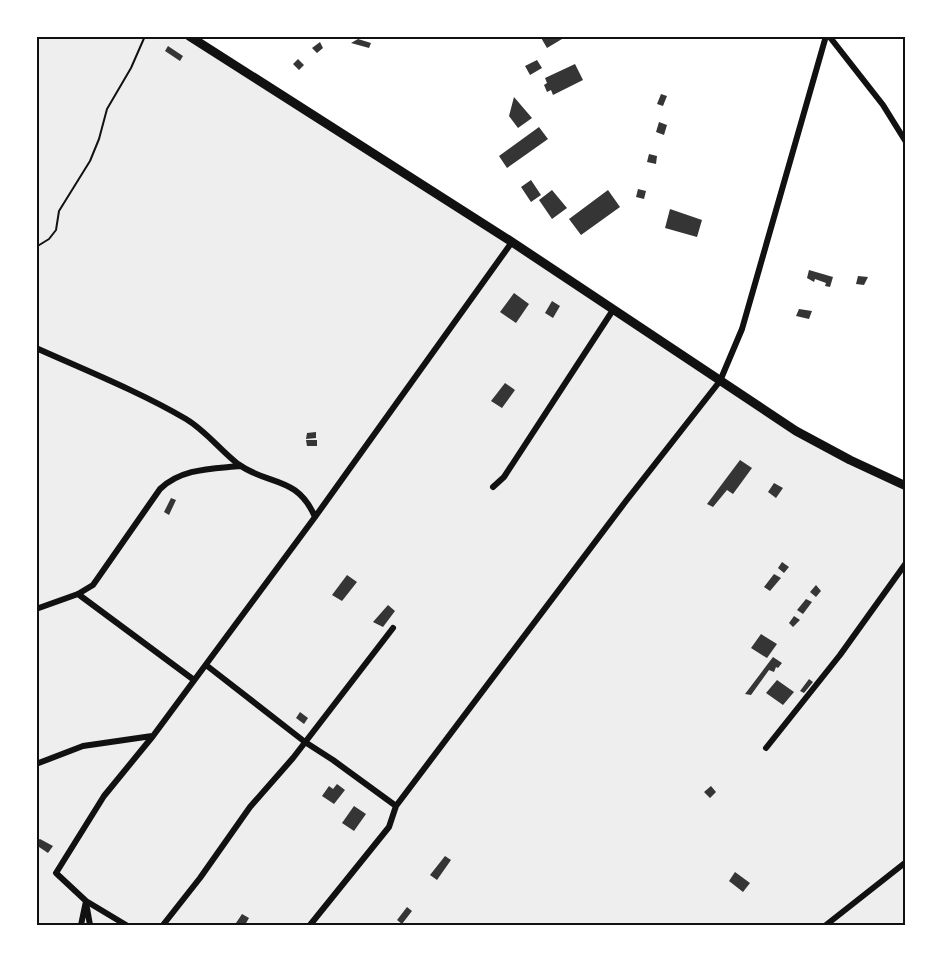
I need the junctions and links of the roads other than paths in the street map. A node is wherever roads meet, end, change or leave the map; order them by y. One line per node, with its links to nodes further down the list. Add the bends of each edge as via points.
1 (189, 36): 4 (main road)
2 (827, 36): 3 (street, via 883,105); 7 (street, via 742,328)
3 (906, 142)
4 (512, 242): 5 (main road); 11 (street)
5 (613, 310): 7 (main road); 10 (street, via 504,477)
6 (36, 348): 8 (street, via 185,419)
7 (720, 381): 9 (main road, via 814,441); 22 (street)
8 (240, 466): 11 (street, via 298,491); 13 (street, via 189,472 166,483 93,585)
9 (906, 486)
10 (493, 487)
11 (315, 517): 16 (street)
12 (906, 563): 20 (street)
13 (78, 594): 14 (street); 17 (street)
14 (36, 609)
15 (393, 628): 19 (street)
16 (206, 665): 17 (street); 19 (street)
17 (194, 680): 18 (street)
18 (153, 736): 21 (street, via 83,746); 24 (street, via 104,796 56,873)
19 (305, 742): 22 (street); 28 (street, via 249,807)
20 (766, 748)
21 (36, 764)
22 (396, 806): 29 (street, via 389,827)
23 (906, 862): 30 (street)
24 (86, 901): 25 (street); 26 (street); 27 (street)
25 (81, 925)
26 (90, 925)
27 (126, 925)
28 (163, 925)
29 (310, 925)
30 (826, 925)

